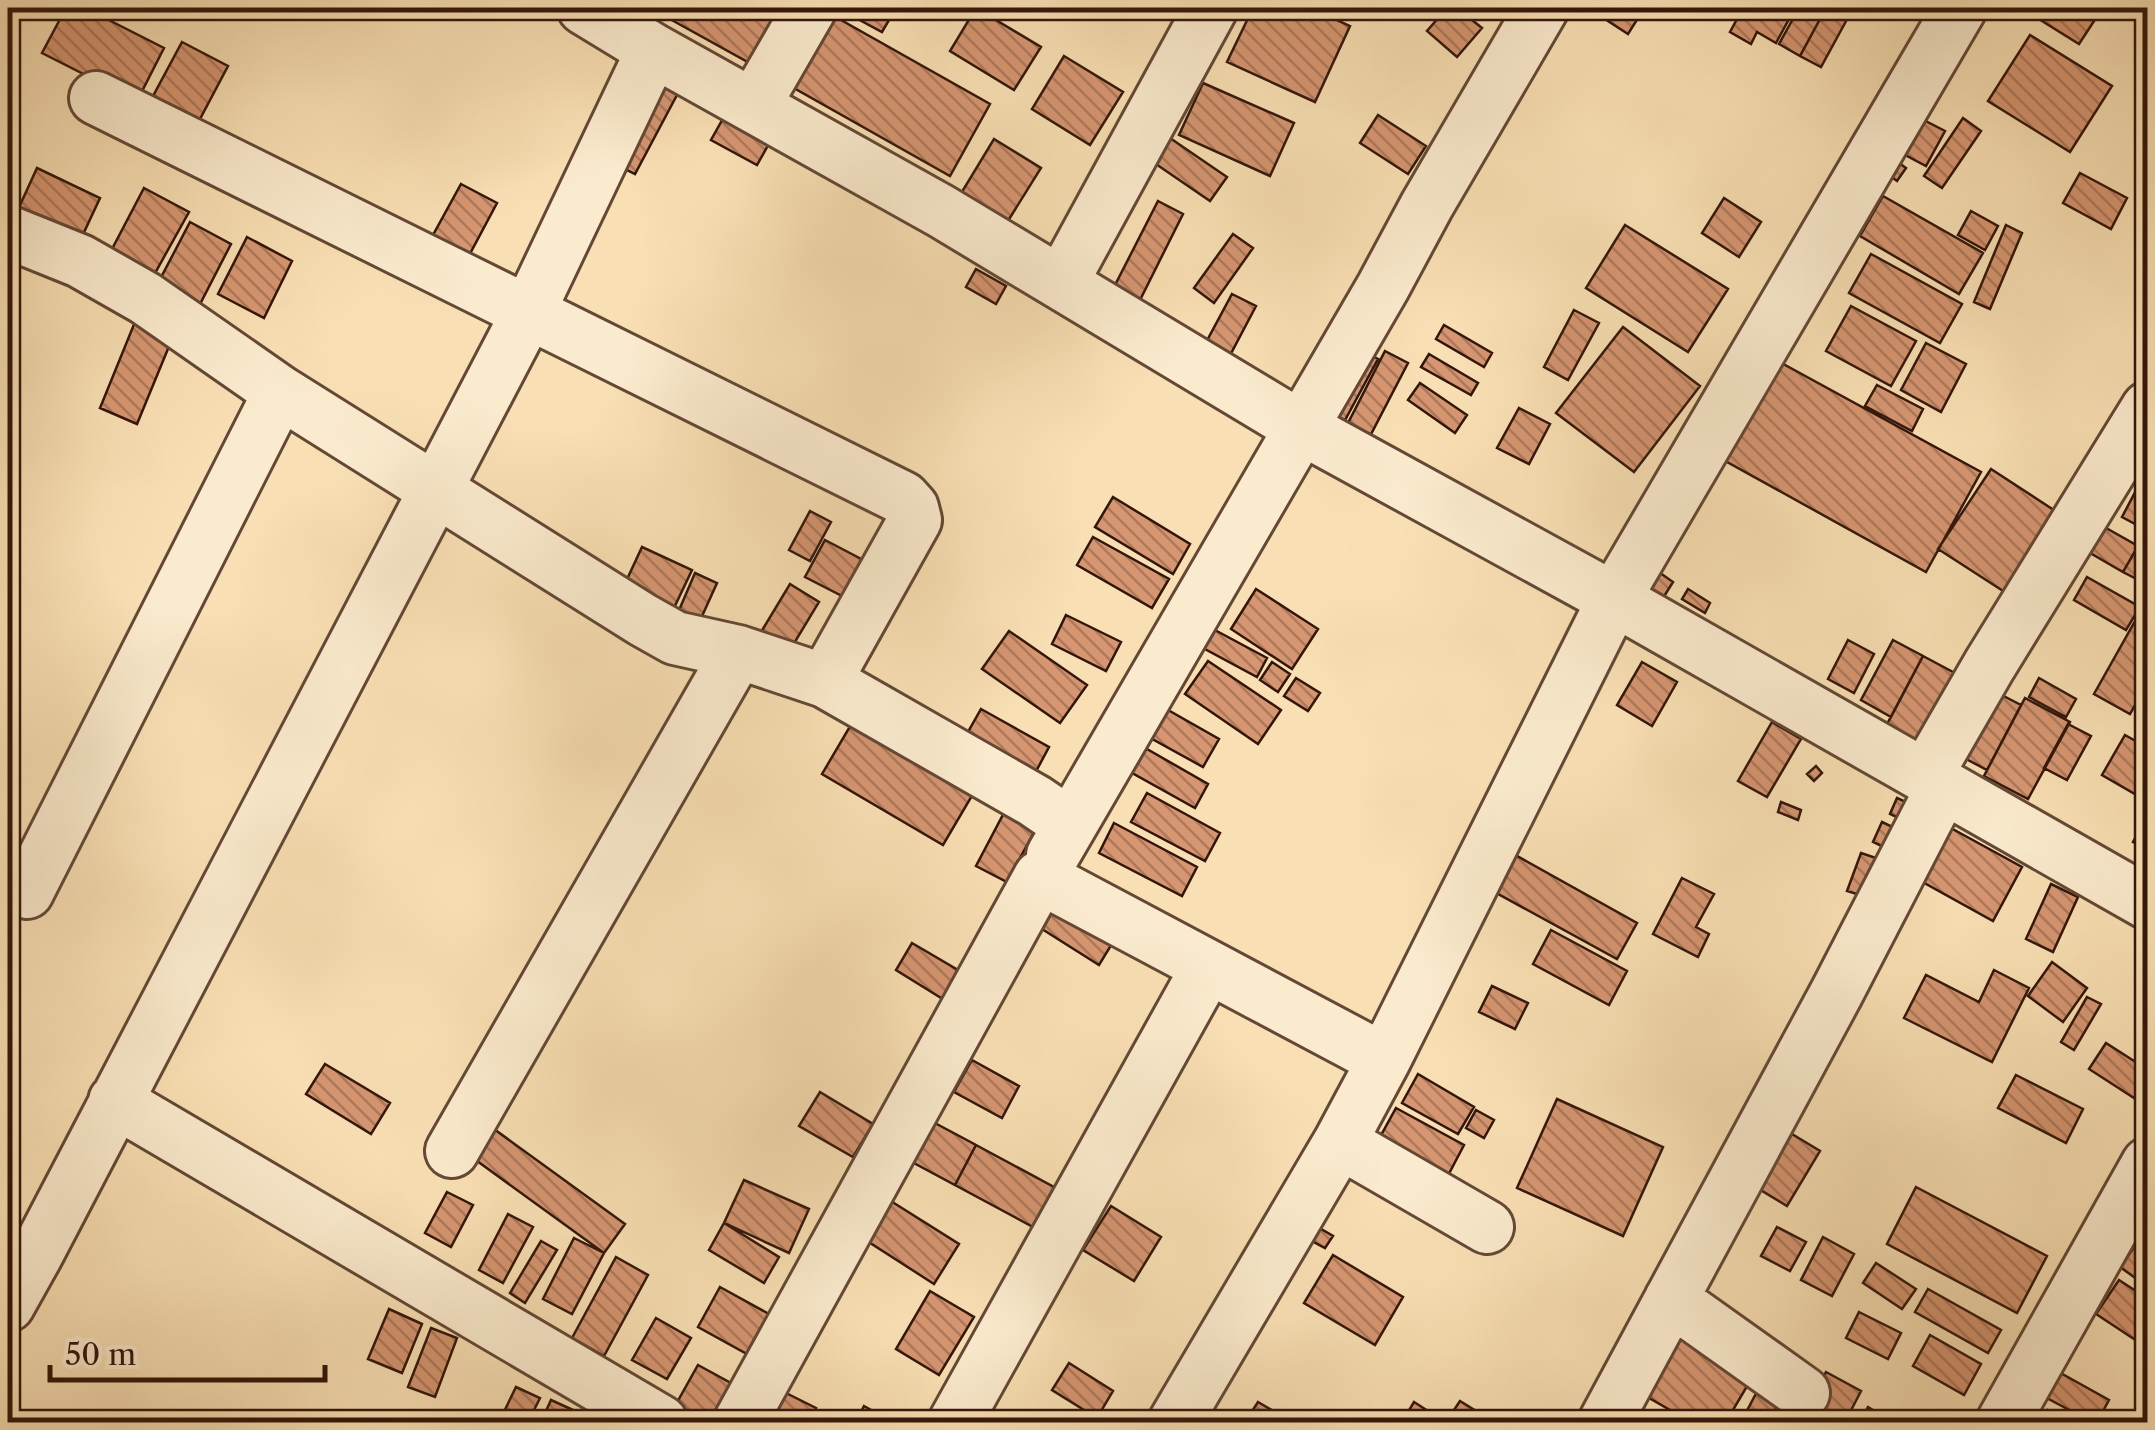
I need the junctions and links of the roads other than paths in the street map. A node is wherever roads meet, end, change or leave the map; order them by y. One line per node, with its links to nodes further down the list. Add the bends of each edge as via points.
1 (584, 8): 6 (street)
2 (810, 8): 8 (street)
3 (1211, 8): 10 (street)
4 (1542, 8): 14 (street)
5 (1960, 8): 16 (street)
6 (654, 50): 8 (street); 11 (street)
7 (96, 98): 11 (street)
8 (754, 105): 10 (street)
9 (8, 232): 12 (street, via 80,261 145,298)
10 (1061, 284): 14 (street)
11 (528, 313): 15 (street); 18 (street, via 912,508 909,532)
12 (280, 392): 15 (street); 22 (street)
13 (2148, 408): 19 (street, via 1989,666)
14 (1300, 427): 16 (street); 20 (street)
15 (435, 491): 17 (street, via 676,638); 26 (street)
16 (1614, 599): 19 (street); 25 (street)
17 (738, 652): 18 (street); 28 (street)
18 (825, 681): 20 (street)
19 (1934, 782): 23 (street); 32 (street, via 1837,992)
20 (1070, 825): 21 (street)
21 (1040, 877): 24 (street); 36 (street)
22 (26, 892)
23 (2148, 902)
24 (1208, 967): 25 (street); 37 (street)
25 (1384, 1060): 27 (street)
26 (115, 1101): 31 (street); 35 (street)
27 (1340, 1142): 30 (street); 38 (street)
28 (452, 1151)
29 (2148, 1164): 40 (street)
30 (1487, 1226)
31 (22, 1248): 33 (street)
32 (1671, 1299): 34 (street); 39 (street)
33 (8, 1305)
34 (1803, 1393)
35 (661, 1422)
36 (740, 1422)
37 (954, 1422)
38 (1175, 1422)
39 (1605, 1422)
40 (2002, 1422)

